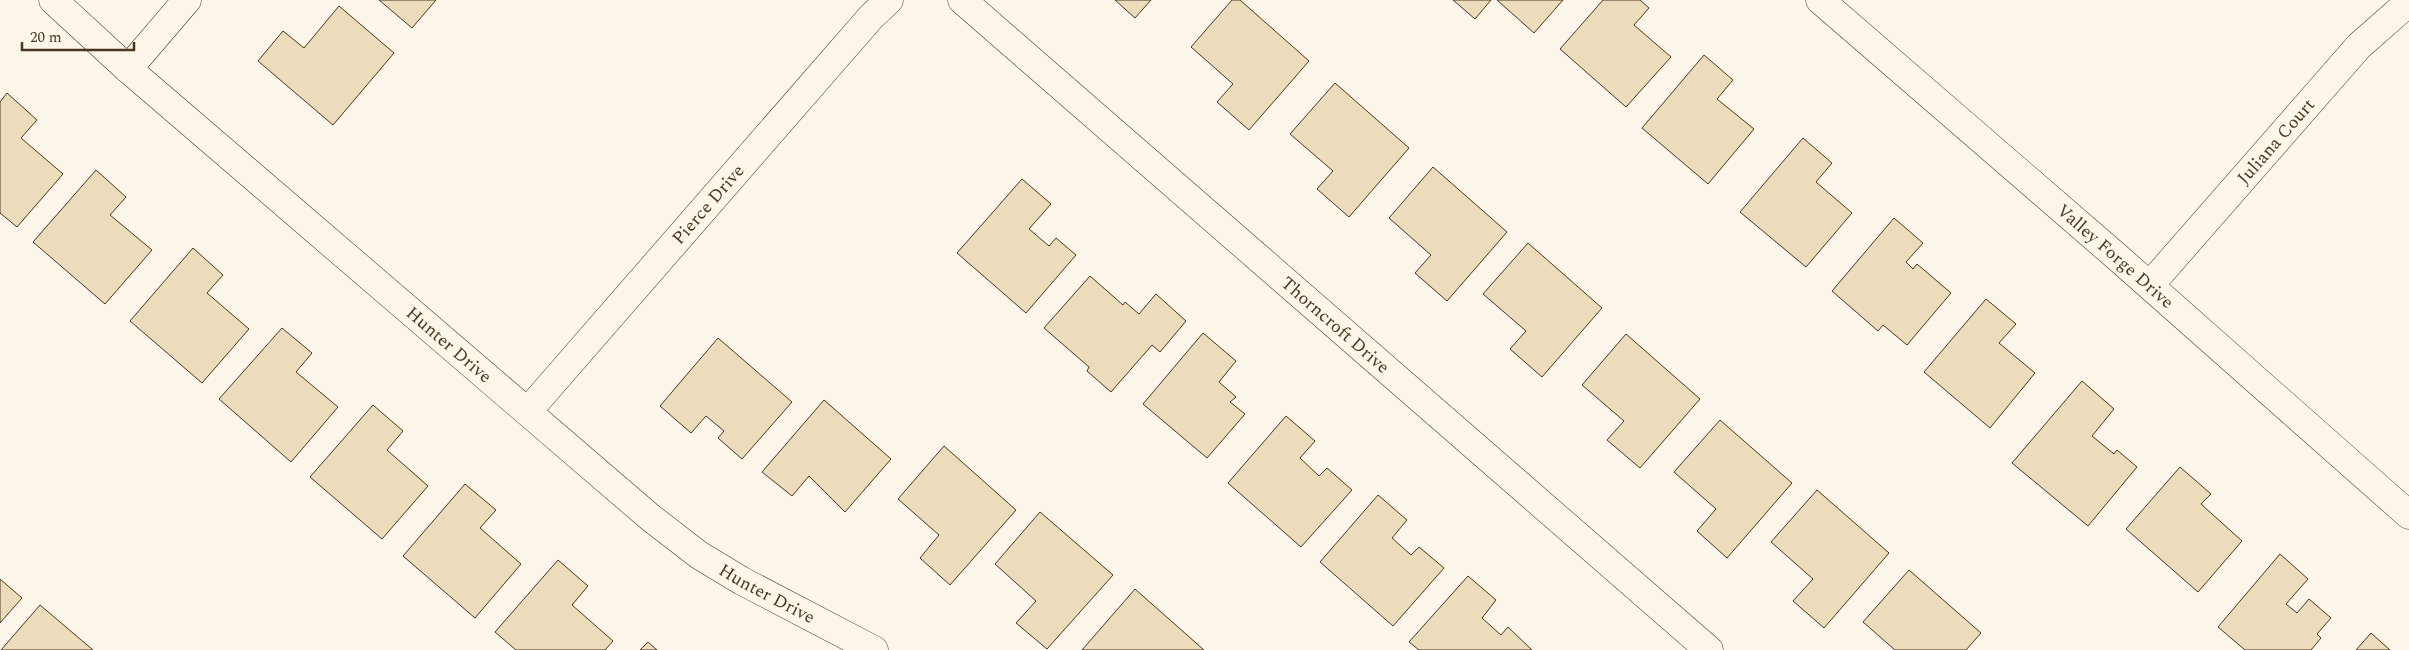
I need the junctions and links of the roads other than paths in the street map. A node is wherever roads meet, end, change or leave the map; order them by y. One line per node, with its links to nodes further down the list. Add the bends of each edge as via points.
1 (53, 0): 7 (street, Hunter Drive)
2 (187, 0): 7 (street)
3 (889, 0): 9 (street, Pierce Drive)
4 (962, 0): 12 (street, Thorncroft Drive)
5 (1820, 0): 8 (street, Valley Forge Drive)
6 (2409, 2): 8 (street, Juliana Court, via 2359,46)
7 (128, 69): 9 (street, Hunter Drive)
8 (2150, 285): 10 (street, Valley Forge Drive)
9 (528, 411): 11 (street, Hunter Drive, via 651,518 699,555)
10 (2409, 514)
11 (874, 650)
12 (1709, 650)

